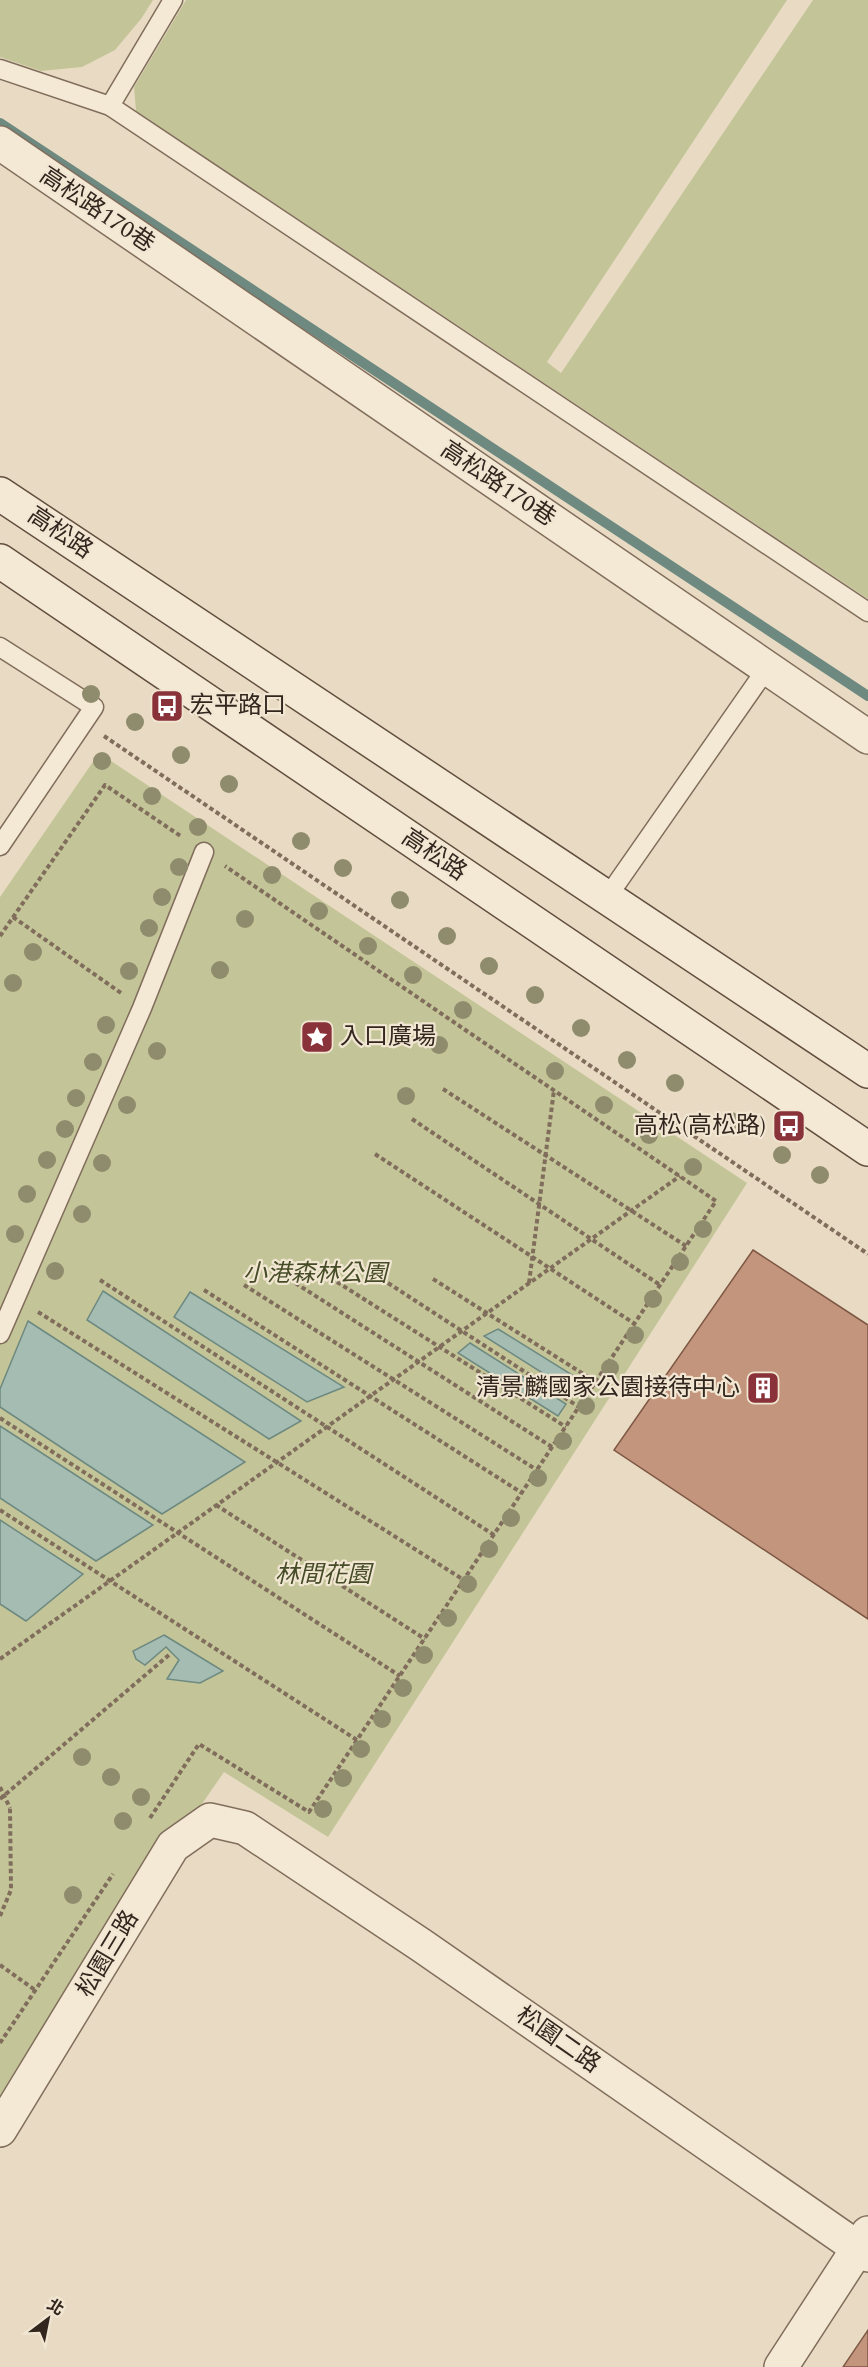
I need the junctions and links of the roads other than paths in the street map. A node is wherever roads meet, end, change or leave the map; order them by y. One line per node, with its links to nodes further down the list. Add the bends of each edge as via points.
1 (173, 0): 3 (lane)
2 (0, 69): 3 (lane)
3 (110, 106): 7 (lane)
4 (0, 143): 9 (street, 高松路170巷)
5 (0, 494): 13 (street, 高松路)
6 (0, 561): 15 (street, 高松路)
7 (868, 612)
8 (0, 647): 11 (lane, via 94,707)
9 (767, 668): 10 (street, 高松路170巷); 13 (lane)
10 (868, 737)
11 (0, 846)
12 (204, 852): 16 (lane, via 142,1008)
13 (608, 896): 14 (street, 高松路)
14 (868, 1071)
15 (868, 1149)
16 (0, 1334)
17 (245, 1828): 18 (street, 松園三路, via 210,1820 173,1846); 19 (street, 松園二路)
18 (0, 2130)
19 (864, 2245): 20 (street)
20 (781, 2367)

